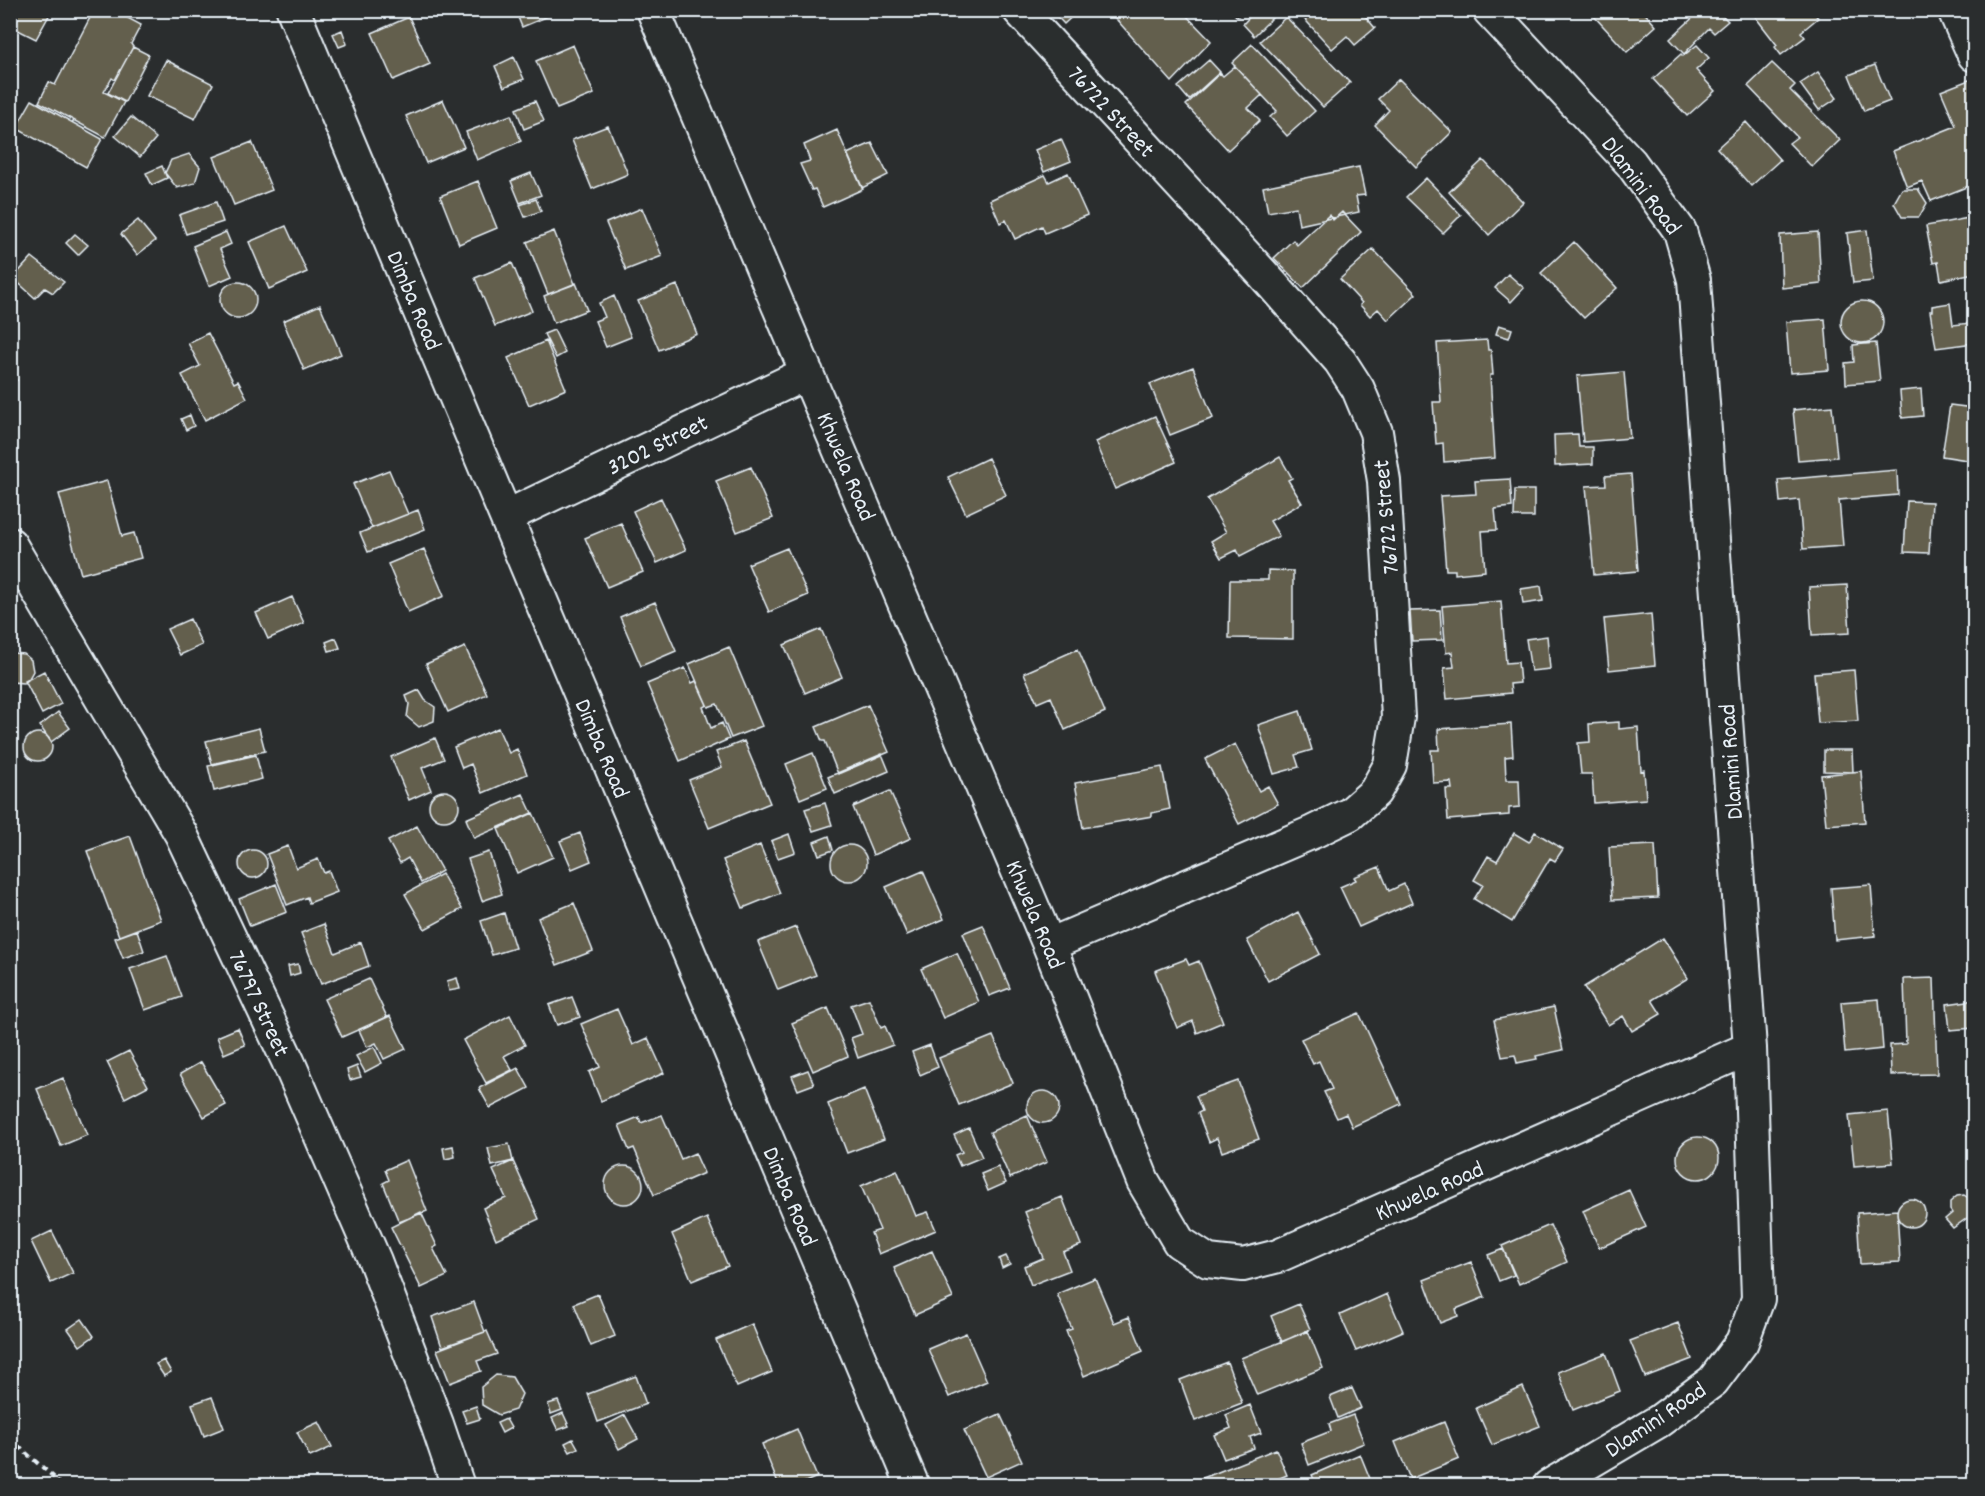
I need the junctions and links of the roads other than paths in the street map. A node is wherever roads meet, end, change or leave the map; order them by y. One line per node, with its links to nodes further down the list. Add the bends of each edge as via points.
1 (293, 10): 8 (street, Dimba Road)
2 (653, 10): 7 (street, Khwela Road)
3 (1019, 10): 10 (street, 76722 Street, via 1263,274 1340,361 1358,389 1376,432 1384,481 1398,717 1390,765 1375,792 1350,814)
4 (1489, 10): 11 (street, Dlamini Road, via 1631,163 1680,231 1694,280)
5 (1953, 10): 6 (street)
6 (1974, 55)
7 (807, 373): 8 (street, 3202 Street); 10 (street, Khwela Road)
8 (507, 516): 13 (street, Dimba Road)
9 (10, 544): 12 (street, 76797 Street, via 181,834 288,1061 375,1261)
10 (1049, 945): 11 (street, Khwela Road, via 1143,1181 1179,1242 1208,1261 1243,1265 1278,1256)
11 (1750, 1048): 14 (street, Dlamini Road, via 1758,1299 1743,1342 1713,1381 1659,1421)
12 (458, 1485)
13 (913, 1485)
14 (1550, 1485)

